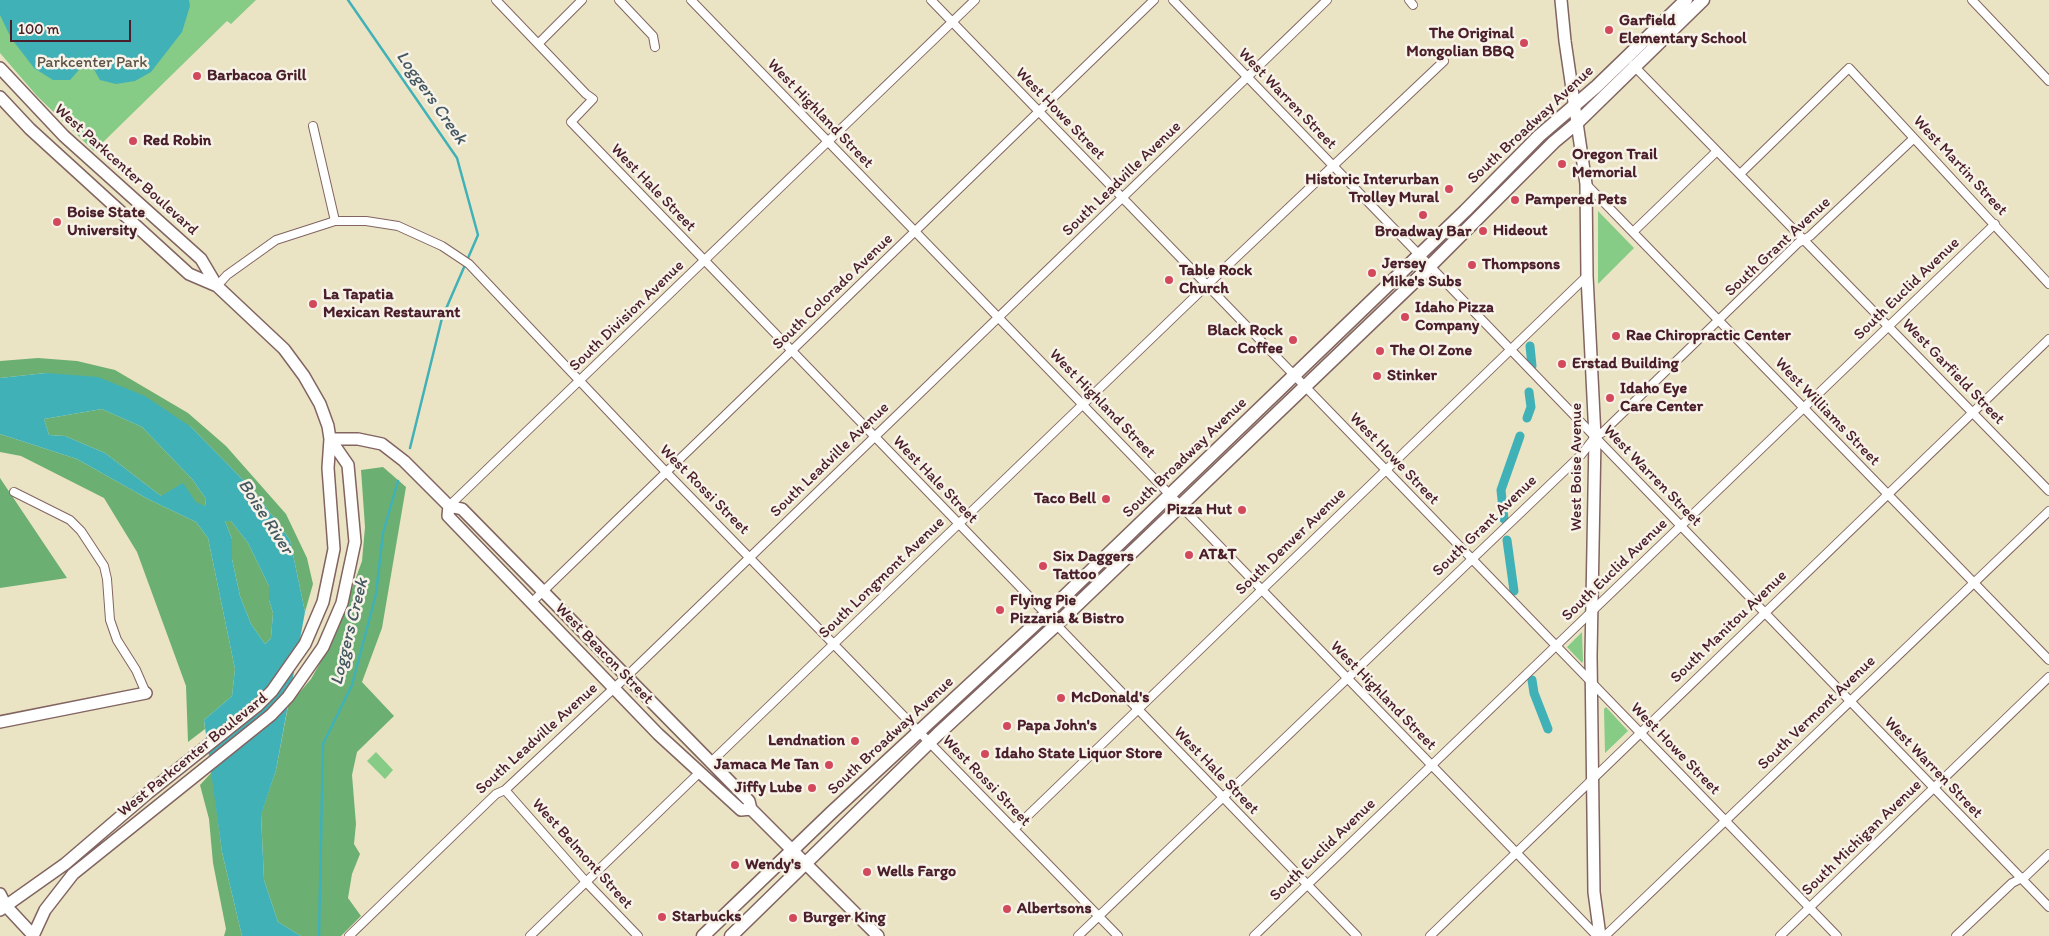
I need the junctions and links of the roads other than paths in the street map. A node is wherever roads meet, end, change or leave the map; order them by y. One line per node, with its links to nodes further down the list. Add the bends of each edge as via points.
1 (496, 0): 15 (street, West Hale Street)
2 (582, 0): 15 (street)
3 (619, 0): 16 (street, via 654,36)
4 (691, 0): 28 (street, West Highland Street)
5 (931, 0): 14 (street, West Howe Street)
6 (975, 0): 14 (street, South Division Avenue)
7 (1154, 0): 24 (street, South Colorado Avenue)
8 (1173, 0): 20 (street, West Warren Street)
9 (1327, 0): 20 (street, South Leadville Avenue)
10 (1561, 0): 23 (street, West Boise Avenue)
11 (1686, 0): 18 (main road, South Broadway Avenue)
12 (1703, 0): 18 (main road, South Broadway Avenue)
13 (1972, 0): 21 (street)
14 (952, 22): 24 (street, West Howe Street); 28 (street, South Division Avenue)
15 (538, 44): 40 (street, West Hale Street, via 593,99 571,122)
16 (655, 47)
17 (1444, 61): 30 (street, South Longmont Avenue)
18 (1631, 62): 23 (main road, South Broadway Avenue); 25 (main road, South Broadway Avenue); 29 (street, West Garfield Street)
19 (0, 68): 45 (street, West Parkcenter Boulevard, via 64,136 200,259)
20 (1247, 77): 30 (street, West Warren Street); 33 (street, South Leadville Avenue)
21 (2049, 81)
22 (0, 97): 45 (street, West Parkcenter Boulevard, via 30,129 189,274)
23 (1576, 104): 25 (street, West Boise Avenue); 39 (main road, South Broadway Avenue, via 1539,136)
24 (1039, 112): 33 (street, West Howe Street); 36 (street, South Colorado Avenue)
25 (1578, 122): 32 (street, West Boise Avenue); 41 (main road, South Broadway Avenue)
26 (313, 126): 34 (street)
27 (1913, 139): 31 (street, West Martin Street, via 1909,130 1849,68); 35 (street, West Martin Street); 38 (street, South Grant Avenue)
28 (828, 142): 36 (street, West Highland Street); 40 (street, South Division Avenue)
29 (1717, 151): 31 (street, West Garfield Street); 37 (street)
30 (1333, 166): 39 (street, West Warren Street); 44 (street, South Longmont Avenue)
31 (1740, 174): 38 (street, West Garfield Street)
32 (1586, 184): 37 (street, West Williams Street); 42 (street, West Boise Avenue)
33 (1122, 198): 44 (street, West Howe Street); 46 (street, South Leadville Avenue)
34 (335, 220): 45 (street, West Rossi Street, via 276,240); 53 (street, West Rossi Street, via 398,226 453,253 475,271)
35 (1995, 224): 43 (street, West Martin Street); 48 (street, South Euclid Avenue)
36 (915, 232): 46 (street, West Highland Street); 51 (street, South Colorado Avenue)
37 (1633, 232): 47 (street, West Williams Street)
38 (1804, 240): 47 (street, South Grant Avenue); 48 (street, West Garfield Street)
39 (1419, 255): 41 (street, West Warren Street); 52 (main road, South Broadway Avenue)
40 (704, 261): 51 (street, West Hale Street); 53 (street, South Division Avenue)
41 (1430, 266): 50 (street, West Warren Street); 54 (main road, South Broadway Avenue)
42 (1587, 276): 50 (street, South Denver Avenue); 59 (street, West Boise Avenue)
43 (2049, 284)
44 (1207, 285): 52 (street, West Howe Street); 55 (street, South Longmont Avenue)
45 (216, 286): 60 (street, West Parkcenter Boulevard, via 284,349 320,404)
46 (998, 317): 55 (street, West Highland Street); 58 (street, South Leadville Avenue)
47 (1719, 320): 56 (street, West Williams Street); 59 (street, South Grant Avenue)
48 (1889, 327): 56 (street, South Euclid Avenue); 57 (street, West Garfield Street)
49 (2049, 339): 57 (street, South Manitou Avenue)
50 (1510, 350): 59 (street, West Warren Street); 61 (street, South Denver Avenue)
51 (791, 351): 58 (street, West Hale Street); 62 (street, South Colorado Avenue)
52 (1294, 376): 54 (street, West Howe Street); 65 (main road, South Broadway Avenue)
53 (580, 381): 62 (street, West Rossi Street); 68 (street, South Division Avenue)
54 (1305, 386): 61 (street, West Howe Street); 67 (main road, South Broadway Avenue)
55 (1083, 405): 65 (street, West Highland Street); 70 (street, South Longmont Avenue)
56 (1804, 408): 66 (street, West Williams Street); 71 (street, South Euclid Avenue)
57 (1973, 411): 63 (street, West Garfield Street); 66 (street, South Manitou Avenue)
58 (874, 436): 70 (street, West Hale Street); 72 (street, South Leadville Avenue)
59 (1595, 437): 71 (street, West Warren Street); 73 (street, South Grant Avenue, via 1581,455); 78 (street, West Boise Avenue)
60 (330, 439): 68 (street, West Beacon Street, via 358,439 382,444); 116 (street, West Parkcenter Boulevard, via 328,468 334,549 323,602 305,644 257,706 65,864); 119 (street, West Parkcenter Boulevard, via 348,465 355,542 342,604 324,647 271,715 73,874 45,910)
61 (1386, 470): 73 (street, West Howe Street); 75 (street, South Denver Avenue)
62 (666, 472): 72 (street, West Rossi Street); 76 (street, South Colorado Avenue)
63 (2049, 491)
64 (14, 492): 90 (street, via 70,520 104,566 110,620 117,640)
65 (1170, 494): 67 (street, West Highland Street); 80 (main road, South Broadway Avenue)
66 (1888, 494): 74 (street, West Williams Street); 79 (street, South Manitou Avenue)
67 (1181, 505): 75 (street, West Highland Street); 81 (main road, South Broadway Avenue)
68 (450, 506): 76 (street, West Beacon Street, via 462,509); 77 (street, West Beacon Street, via 448,516)
69 (2049, 511): 74 (street, South Vermont Avenue)
70 (958, 524): 80 (street, West Hale Street); 82 (street, South Longmont Avenue)
71 (1681, 526): 78 (street, South Euclid Avenue); 79 (street, West Warren Street)
72 (749, 556): 82 (street, West Rossi Street); 85 (street, South Leadville Avenue)
73 (1471, 559): 83 (street, West Howe Street); 87 (street, South Grant Avenue)
74 (1973, 581): 84 (street, West Williams Street); 91 (street, South Vermont Avenue)
75 (1262, 590): 87 (street, West Highland Street); 92 (street, South Denver Avenue)
76 (543, 592): 77 (street, South Colorado Avenue); 85 (street, West Beacon Street)
77 (531, 603): 89 (street, West Beacon Street)
78 (1593, 612): 83 (street, South Euclid Avenue); 88 (street, West Boise Avenue)
79 (1765, 613): 91 (street, West Warren Street); 95 (street, South Manitou Avenue)
80 (1046, 614): 81 (street, West Hale Street); 94 (main road, South Broadway Avenue)
81 (1056, 625): 92 (street, West Hale Street); 96 (main road, South Broadway Avenue)
82 (834, 643): 94 (street, West Rossi Street); 97 (street, South Longmont Avenue)
83 (1556, 646): 88 (street, West Howe Street); 98 (street, South Euclid Avenue)
84 (2049, 660)
85 (626, 677): 89 (street, South Leadville Avenue); 97 (street, West Beacon Street)
86 (2049, 677): 101 (street, South Michigan Avenue)
87 (1347, 678): 98 (street, West Highland Street); 103 (street, South Grant Avenue)
88 (1592, 683): 95 (street, West Howe Street); 100 (street, West Boise Avenue)
89 (614, 688): 99 (street, West Beacon Street); 102 (street, South Leadville Avenue)
90 (146, 693): 93 (street)
91 (1849, 700): 101 (street, West Warren Street); 105 (street, South Vermont Avenue)
92 (1138, 709): 103 (street, West Hale Street); 106 (street, South Denver Avenue)
93 (0, 722)
94 (920, 731): 96 (street, West Rossi Street); 107 (main road, South Broadway Avenue)
95 (1640, 733): 100 (street, South Manitou Avenue); 105 (street, West Howe Street)
96 (930, 742): 106 (street, West Rossi Street); 110 (main road, South Broadway Avenue)
97 (710, 763): 104 (street, West Beacon Street, via 749,801)
98 (1431, 765): 108 (street, West Highland Street); 113 (street, South Euclid Avenue)
99 (700, 773): 104 (street, West Beacon Street, via 741,810); 112 (street)
100 (1592, 778): 108 (street, South Manitou Avenue); 131 (street, West Boise Avenue)
101 (1934, 788): 111 (street, West Warren Street); 117 (street, South Michigan Avenue)
102 (505, 790): 112 (street, West Belmont Street); 120 (street, South Leadville Avenue, via 496,794)
103 (1223, 797): 113 (street, West Hale Street); 118 (street, South Grant Avenue)
104 (752, 809): 107 (street, West Beacon Street)
105 (1725, 820): 117 (street, West Howe Street); 132 (street, South Vermont Avenue)
106 (1014, 829): 118 (street, West Rossi Street)
107 (793, 849): 110 (street, West Beacon Street); 123 (main road, South Broadway Avenue)
108 (1516, 853): 130 (street, South Manitou Avenue); 131 (street, West Highland Street)
109 (2049, 854): 111 (street)
110 (806, 863): 124 (main road, South Broadway Avenue); 125 (street, West Beacon Street)
111 (2021, 878): 115 (street, West Warren Street); 135 (street, via 2012,882)
112 (587, 883): 121 (street); 122 (street, West Belmont Street)
113 (1307, 885): 128 (street, South Euclid Avenue); 129 (street, West Hale Street)
114 (0, 894): 116 (street)
115 (2049, 907)
116 (3, 908): 119 (street)
117 (1810, 908): 133 (street, South Michigan Avenue); 134 (street, West Howe Street)
118 (1098, 916): 126 (street, South Grant Avenue); 127 (street, West Rossi Street)
119 (34, 936)
120 (349, 936)
121 (530, 936)
122 (638, 936)
123 (703, 936)
124 (731, 936)
125 (878, 936)
126 (1078, 936)
127 (1118, 936)
128 (1254, 936)
129 (1357, 936)
130 (1430, 936)
131 (1598, 936)
132 (1605, 936)
133 (1780, 936)
134 (1837, 936)
135 (1956, 936)

